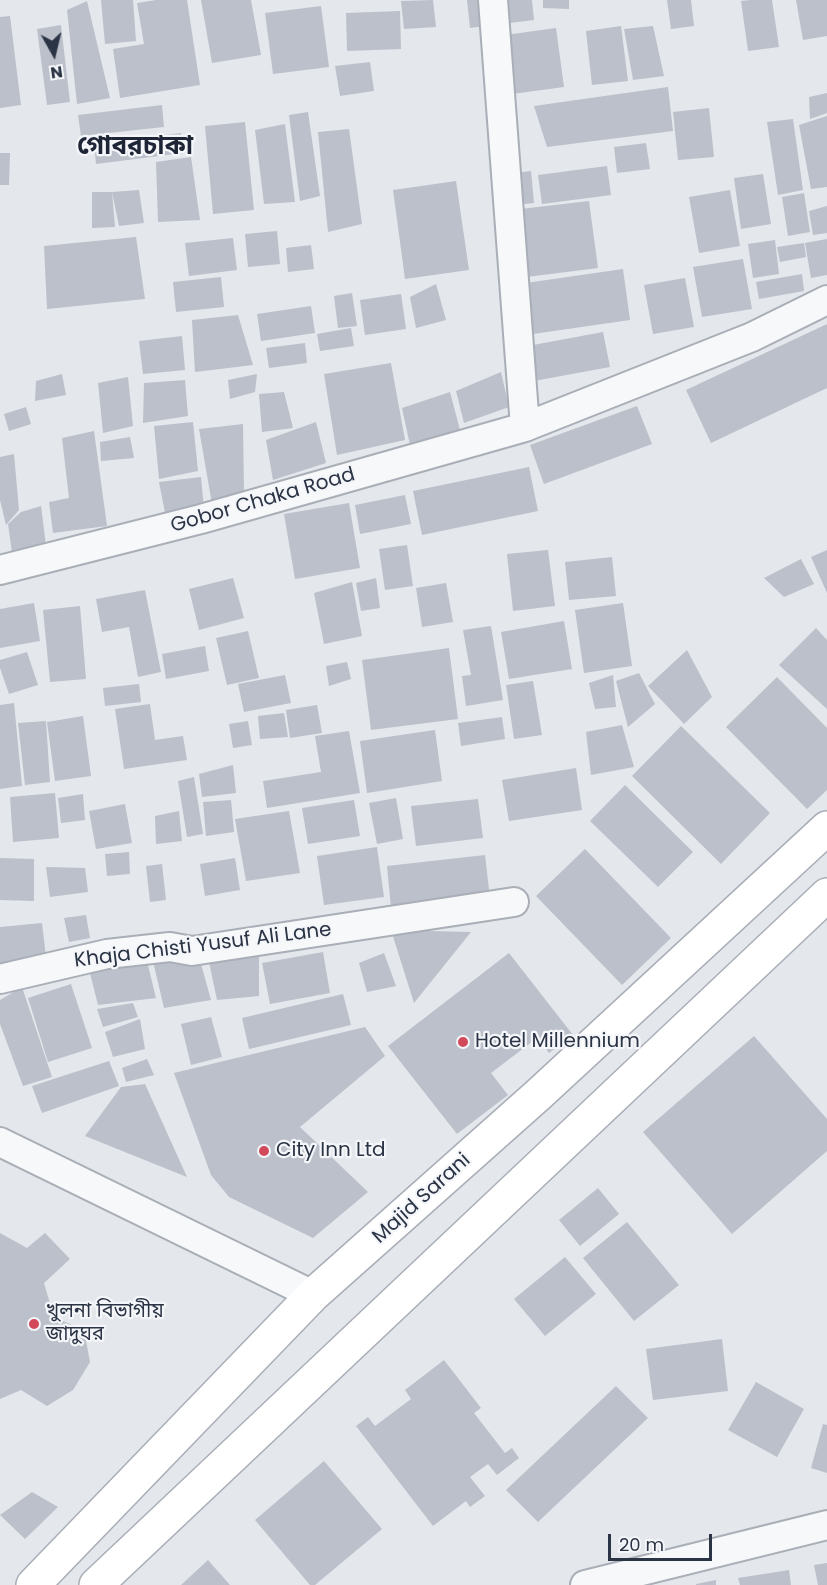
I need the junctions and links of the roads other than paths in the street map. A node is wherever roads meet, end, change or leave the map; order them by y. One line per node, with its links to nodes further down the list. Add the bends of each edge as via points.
1 (493, 0): 3 (street)
2 (827, 300): 3 (street, Gobor Chaka Road, via 752,337)
3 (525, 427): 4 (street, Gobor Chaka Road, via 201,519)
4 (0, 570)
5 (827, 828): 10 (main road, Majid Sarani, via 538,1095)
6 (827, 894): 13 (main road)
7 (514, 902): 8 (street, Khaja Chisti Yusuf Ali Lane, via 192,951 170,947 108,954)
8 (0, 979)
9 (0, 1142): 10 (street)
10 (313, 1295): 12 (main road, Majid Sarani)
11 (827, 1525): 14 (street)
12 (33, 1585)
13 (96, 1585)
14 (585, 1585)

